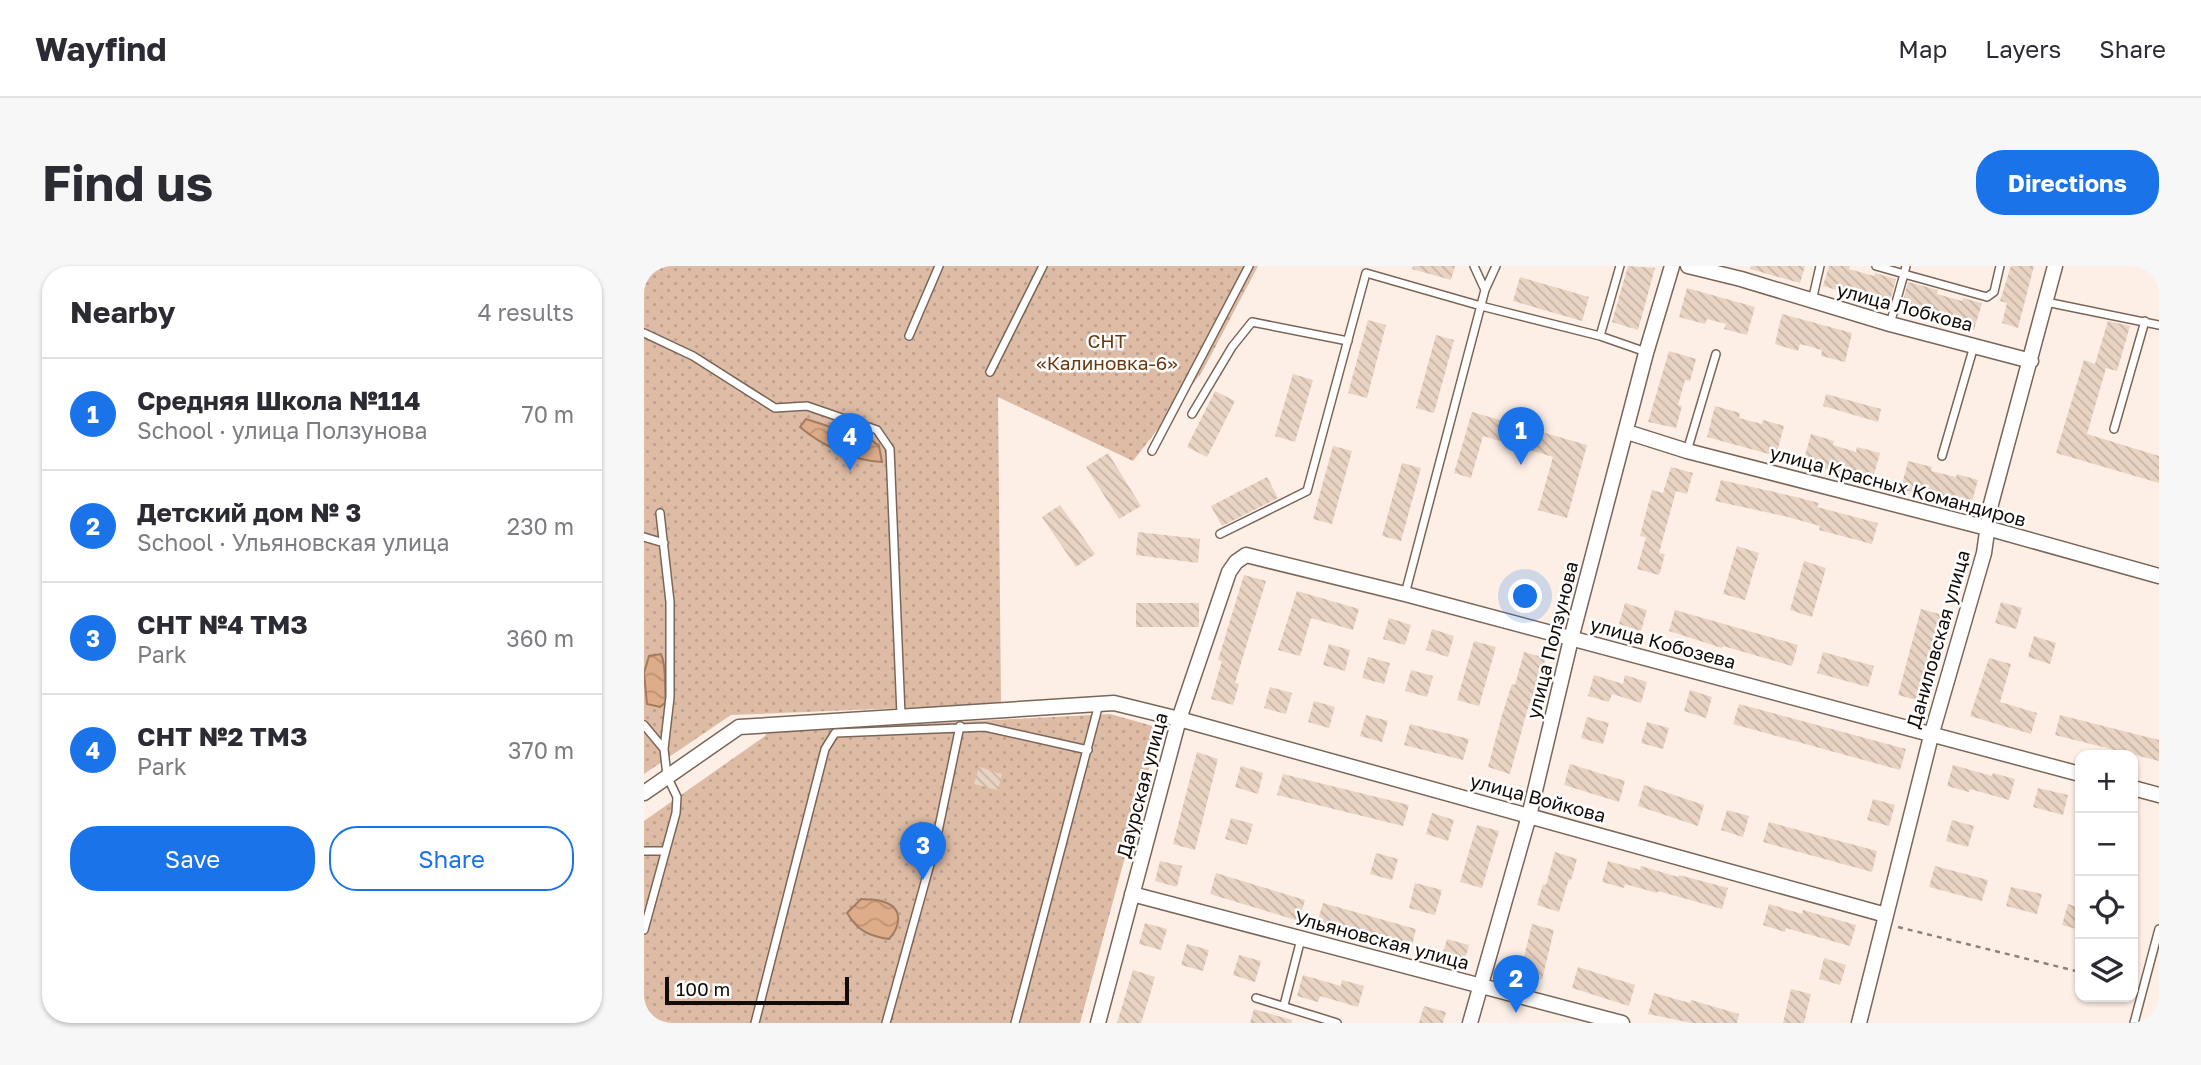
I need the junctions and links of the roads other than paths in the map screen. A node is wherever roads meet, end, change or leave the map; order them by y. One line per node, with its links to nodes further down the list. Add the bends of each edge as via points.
1 (939, 266): 23 (lane)
2 (1043, 266): 30 (lane)
3 (1249, 266): 34 (lane)
4 (1474, 266): 15 (lane)
5 (1496, 266): 15 (lane)
6 (1620, 266): 24 (lane)
7 (1672, 266): 27 (street, улица Ползунова)
8 (1688, 266): 14 (street, улица Лобкова)
9 (1820, 266): 16 (lane)
10 (1876, 266): 13 (lane)
11 (2000, 266): 13 (lane, via 1994,292 1987,297)
12 (2055, 266): 17 (street, Даниловская улица)
13 (1905, 270): 20 (lane)
14 (1734, 272): 16 (street, улица Лобкова)
15 (1485, 290): 18 (lane)
16 (1811, 302): 20 (street, улица Лобкова)
17 (2046, 302): 19 (lane); 29 (street, Даниловская улица)
18 (1481, 306): 24 (lane); 25 (lane, via 1366,273); 44 (lane)
19 (2145, 321): 21 (lane); 32 (lane)
20 (1890, 324): 26 (street, улица Лобкова)
21 (2159, 325)
22 (644, 333): 47 (lane, via 693,356 775,408 807,406 877,430 890,449)
23 (909, 336)
24 (1600, 336): 27 (lane)
25 (1348, 341): 31 (lane, via 1252,322); 39 (lane, via 1307,491)
26 (1974, 346): 29 (street, улица Лобкова); 36 (lane)
27 (1646, 353): 33 (street, улица Ползунова)
28 (1716, 354): 35 (lane)
29 (2031, 361): 38 (street, Даниловская улица)
30 (990, 372)
31 (1192, 414)
32 (2114, 429)
33 (1627, 432): 35 (street, улица Красных Командиров); 45 (street, улица Ползунова)
34 (1152, 451)
35 (1687, 451): 38 (street, улица Красных Командиров)
36 (1942, 456)
37 (660, 513): 41 (lane)
38 (1987, 528): 43 (street, улица Красных Командиров); 51 (street, Даниловская улица)
39 (1220, 534)
40 (644, 537): 41 (lane)
41 (664, 543): 52 (lane, via 670,602 670,697)
42 (1236, 562): 44 (street, улица Кобозева, via 1246,555); 48 (street, Даурская улица)
43 (2159, 576)
44 (1405, 594): 45 (street, улица Кобозева)
45 (1571, 639): 51 (street, улица Кобозева); 59 (street, улица Ползунова)
46 (1099, 704): 47 (street, улица Войкова); 48 (street, улица Войкова, via 1114,703); 53 (lane)
47 (901, 715): 55 (street, улица Войкова, via 739,727)
48 (1179, 719): 59 (street, улица Войкова); 62 (street, Даурская улица)
49 (644, 725): 52 (lane)
50 (960, 726): 53 (lane, via 985,727); 70 (lane, via 835,733 825,749); 71 (lane, via 935,846)
51 (1931, 736): 54 (street, улица Кобозева); 63 (street, Даниловская улица)
52 (664, 749): 55 (lane)
53 (1088, 750): 72 (lane)
54 (2075, 773)
55 (667, 776): 57 (street, улица Войкова); 61 (lane, via 677,797)
56 (2138, 789): 58 (street)
57 (644, 793)
58 (2159, 794)
59 (1529, 816): 63 (street, улица Войкова); 67 (street, улица Ползунова)
60 (644, 851): 61 (lane)
61 (664, 851): 65 (lane)
62 (1132, 894): 66 (street, Ульяновская улица); 73 (street, Даурская улица)
63 (1885, 919): 77 (street, Даниловская улица)
64 (2159, 929): 78 (lane)
65 (644, 930)
66 (1301, 939): 67 (street, Ульяновская улица); 69 (lane)
67 (1481, 985): 75 (street, улица Ползунова); 76 (street, Ульяновская улица)
68 (1256, 998): 69 (lane)
69 (1284, 1005): 74 (lane)
70 (755, 1023)
71 (886, 1023)
72 (1015, 1023)
73 (1098, 1023)
74 (1337, 1023)
75 (1470, 1023)
76 (1622, 1023)
77 (1859, 1023)
78 (2134, 1023)

